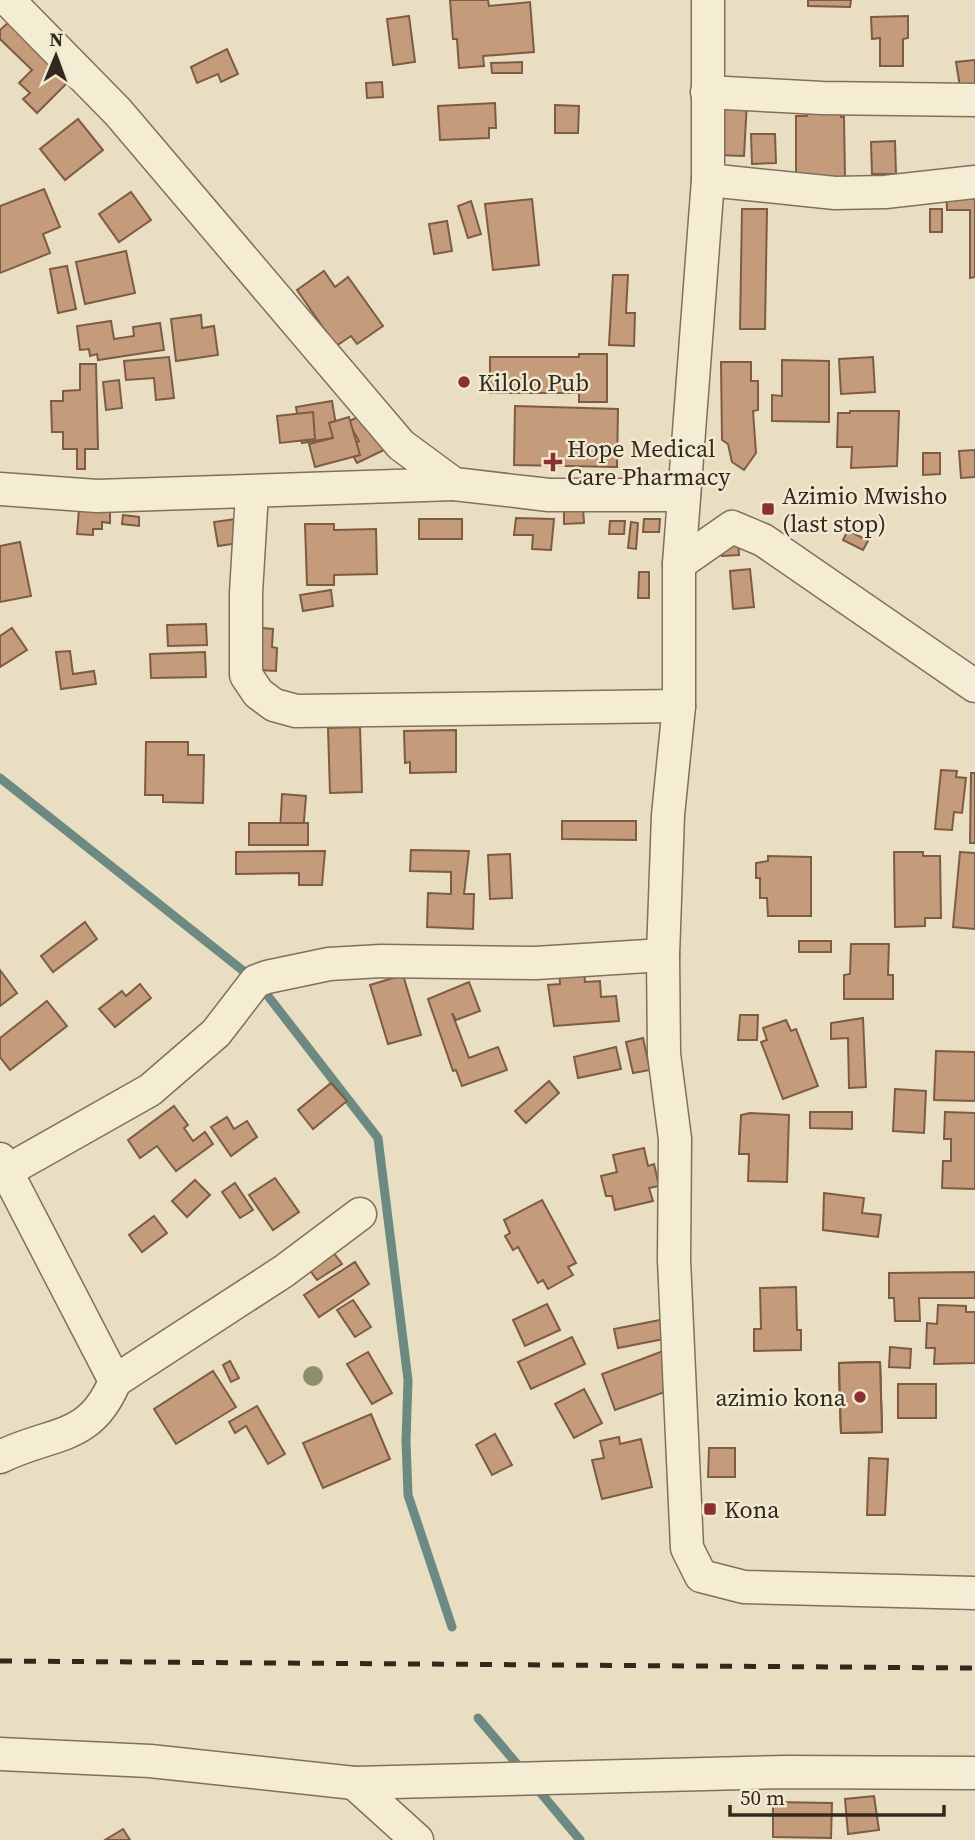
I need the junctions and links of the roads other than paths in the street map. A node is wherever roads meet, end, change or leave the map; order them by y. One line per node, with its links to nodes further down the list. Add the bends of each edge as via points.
1 (709, 0): 3 (street)
2 (14, 2): 7 (street, via 118,112 401,445)
3 (707, 93): 4 (street); 5 (street)
4 (975, 100)
5 (708, 180): 6 (street, via 835,193); 10 (street)
6 (975, 182)
7 (454, 484): 9 (street); 10 (street, via 549,495)
8 (0, 489): 9 (street, via 97,496)
9 (252, 493): 13 (street, via 244,659 246,675 258,693 274,705 296,711)
10 (684, 495): 11 (street)
11 (679, 564): 12 (street, via 732,527 763,540 926,654); 13 (street)
12 (972, 680)
13 (679, 706): 14 (street, via 668,816)
14 (663, 955): 15 (street, via 536,963 381,961 329,964 267,976 256,981 216,1033 150,1090); 19 (street, via 664,1054 675,1139 674,1261 687,1548 701,1576 744,1587)
15 (2, 1165): 17 (street)
16 (359, 1214): 17 (street, via 284,1271)
17 (115, 1381): 18 (street, via 106,1404 94,1418)
18 (0, 1457)
19 (975, 1593)
20 (0, 1754): 22 (street, via 150,1762)
21 (975, 1773): 22 (street, via 785,1772)
22 (354, 1783): 23 (street)
23 (417, 1840)

